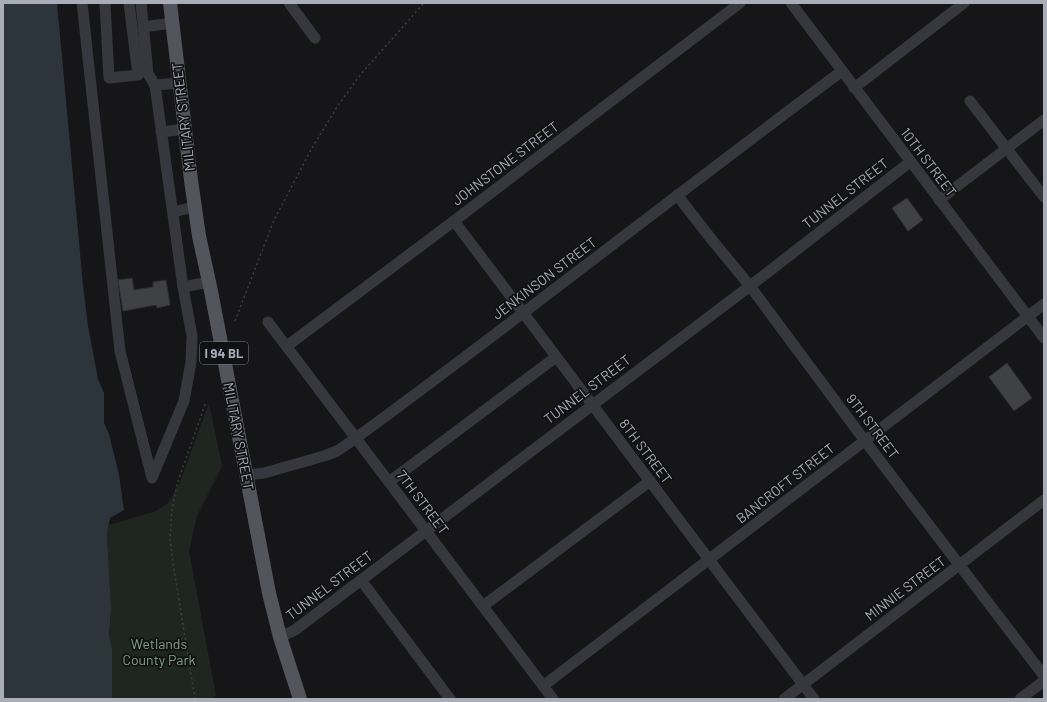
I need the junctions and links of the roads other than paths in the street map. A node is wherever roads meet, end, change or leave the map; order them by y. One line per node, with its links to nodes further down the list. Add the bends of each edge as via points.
1 (82, 3): 30 (street, via 120,351 152,478 184,401 192,336)
2 (105, 3): 3 (street, via 109,78 138,75)
3 (130, 3)
4 (141, 3): 11 (street)
5 (170, 3): 10 (main road, MILITARY STREET / I 94 BL)
6 (288, 3): 12 (street)
7 (740, 3): 28 (street, JOHNSTONE STREET)
8 (791, 3): 13 (street, 10TH STREET)
9 (964, 3): 16 (street)
10 (172, 23): 11 (street); 14 (main road, MILITARY STREET / I 94 BL)
11 (143, 27): 15 (street, via 148,74)
12 (315, 38)
13 (842, 71): 16 (street, 10TH STREET); 23 (street, JENKINSON STREET)
14 (179, 83): 15 (street); 19 (main road, MILITARY STREET / I 94 BL)
15 (155, 85): 20 (street)
16 (854, 88): 22 (street, 10TH STREET)
17 (970, 101): 21 (street)
18 (1044, 120): 21 (street)
19 (185, 129): 20 (street); 26 (main road, MILITARY STREET / I 94 BL)
20 (162, 132): 27 (street)
21 (1006, 148): 24 (street); 25 (street)
22 (910, 162): 25 (street, 10TH STREET); 31 (street, TUNNEL STREET)
23 (677, 195): 31 (street, 9TH STREET); 33 (street, JENKINSON STREET)
24 (1044, 197)
25 (939, 200): 34 (street, 10TH STREET)
26 (194, 207): 27 (street); 29 (main road, MILITARY STREET / I 94 BL)
27 (173, 212): 30 (street)
28 (454, 221): 33 (street, 8TH STREET); 37 (street, JOHNSTONE STREET)
29 (209, 282): 30 (street); 42 (main road, MILITARY STREET / I 94 BL)
30 (183, 286)
31 (750, 286): 39 (street, TUNNEL STREET); 41 (street, 9TH STREET)
32 (1044, 304): 34 (street, BANCROFT STREET)
33 (524, 313): 38 (street, 8TH STREET); 40 (street, JENKINSON STREET)
34 (1028, 316): 36 (street, 10TH STREET); 41 (street, BANCROFT STREET)
35 (268, 322): 37 (street, 7TH STREET)
36 (1044, 338)
37 (287, 346): 40 (street, 7TH STREET)
38 (556, 357): 39 (street, 8TH STREET); 44 (street)
39 (591, 404): 43 (street, 8TH STREET); 46 (street, TUNNEL STREET)
40 (356, 438): 42 (street, JENKINSON STREET, via 337,451 324,456 264,473); 44 (street, 7TH STREET)
41 (865, 441): 47 (street, BANCROFT STREET); 48 (street, 9TH STREET)
42 (247, 475): 51 (main road, MILITARY STREET / I 94 BL)
43 (650, 481): 47 (street, 8TH STREET); 50 (street)
44 (389, 482): 46 (street, 7TH STREET)
45 (1044, 500): 48 (street, MINNIE STREET)
46 (426, 531): 49 (street, TUNNEL STREET); 50 (street, 7TH STREET)
47 (710, 560): 54 (street, 8TH STREET); 55 (street, BANCROFT STREET)
48 (960, 565): 52 (street, 9TH STREET); 54 (street, MINNIE STREET)
49 (361, 580): 51 (street, TUNNEL STREET, via 294,630); 57 (street)
50 (483, 606): 55 (street, 7TH STREET)
51 (280, 637): 56 (main road, MILITARY STREET / I 94 BL)
52 (1044, 676)
53 (1044, 681): 61 (street)
54 (803, 684): 59 (street, MINNIE STREET); 60 (street, 8TH STREET)
55 (544, 686): 58 (street, 7TH STREET)
56 (300, 699)
57 (450, 699)
58 (553, 699)
59 (784, 699)
60 (814, 699)
61 (1020, 699)

